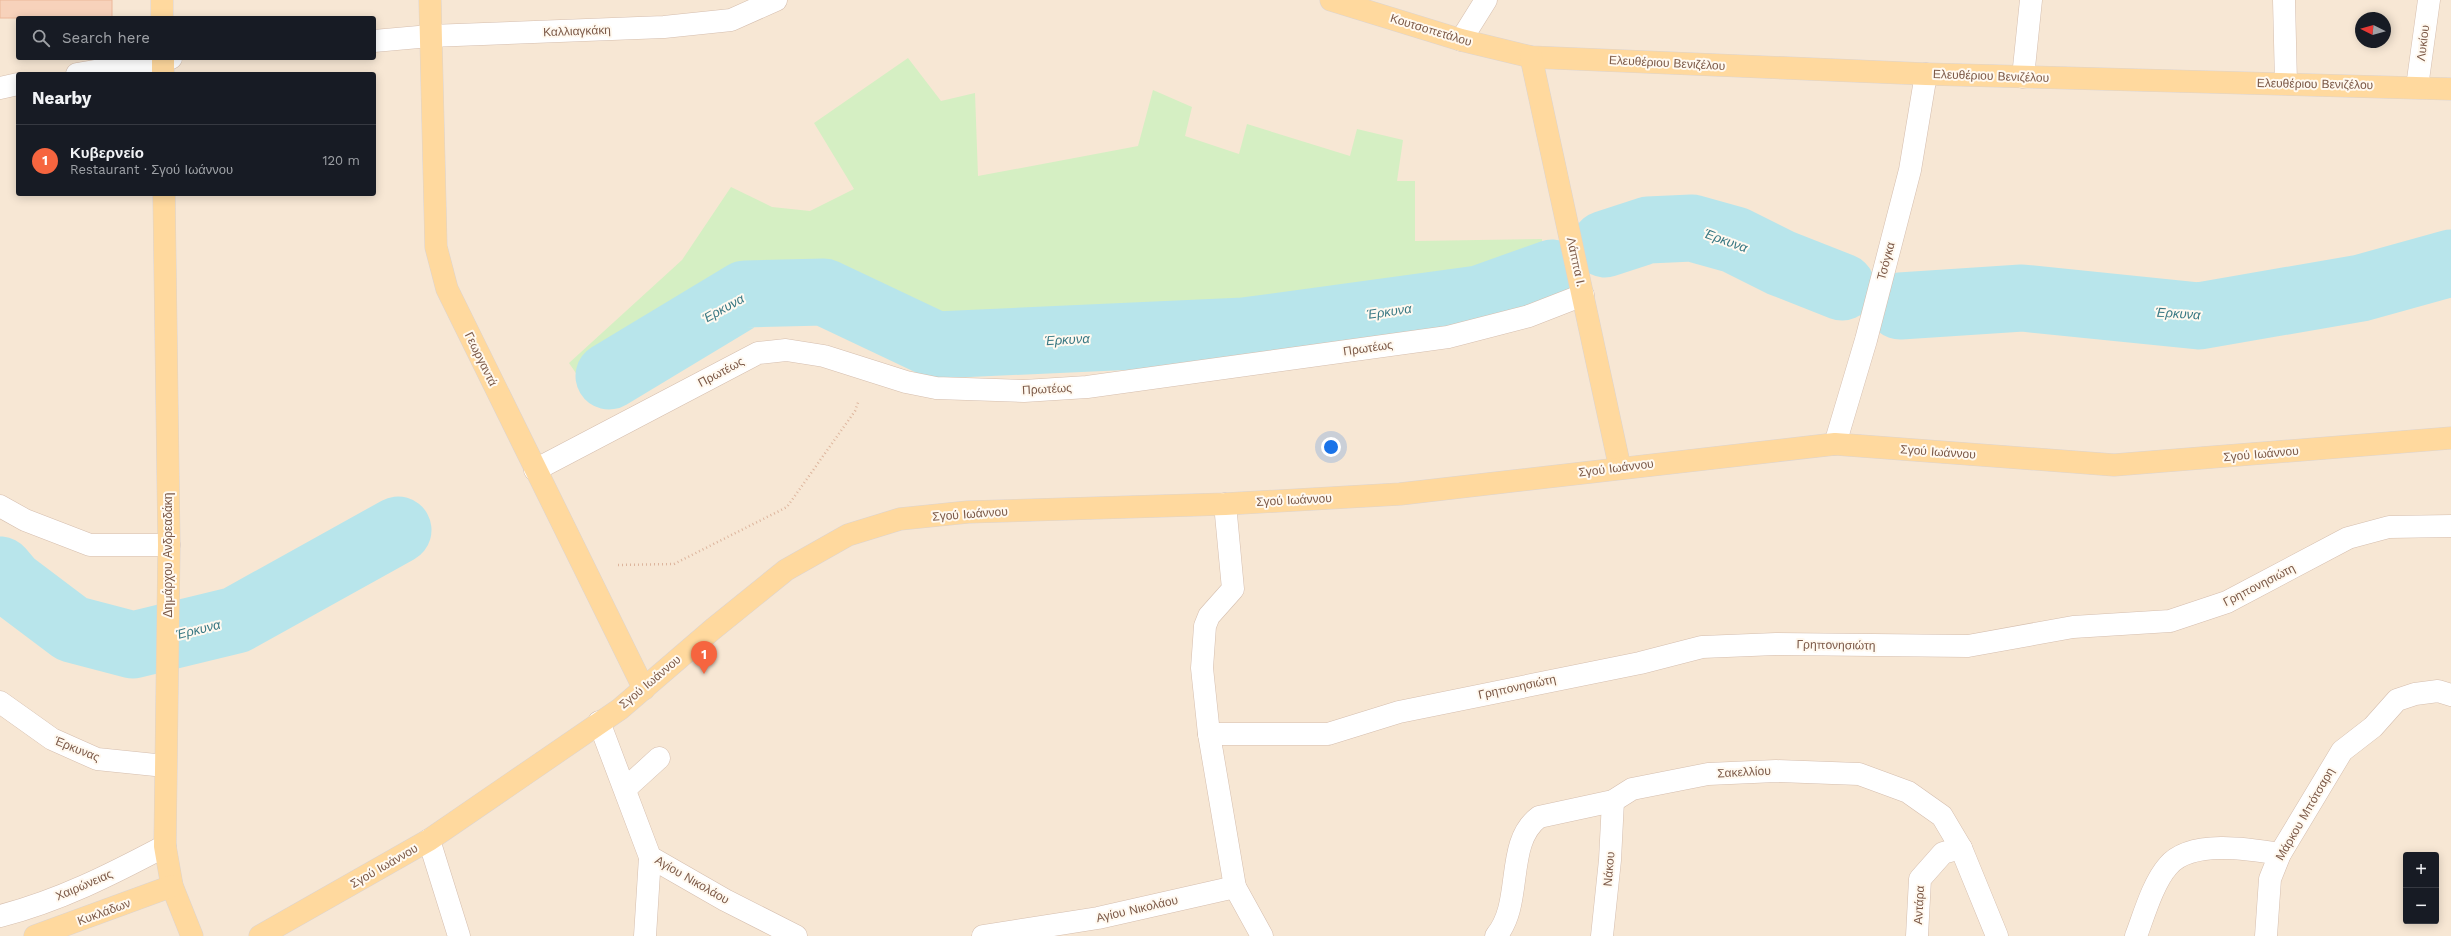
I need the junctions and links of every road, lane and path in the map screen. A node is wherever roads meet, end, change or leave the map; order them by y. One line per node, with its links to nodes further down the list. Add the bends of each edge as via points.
1 (162, 0): 9 (main road)
2 (430, 0): 10 (main road, Γεωργαντά)
3 (776, 0): 10 (street, Καλλιαγκάκη, via 731,20 664,27)
4 (1331, 0): 11 (main road, Κουτσοπετάλου)
5 (1486, 0): 11 (street)
6 (2031, 0): 17 (street)
7 (2284, 0): 18 (street)
8 (2428, 0): 20 (street, Λυκίου)
9 (162, 16)
10 (430, 36): 12 (street, Καλλιαγκάκη); 29 (main road, Γεωργαντά, via 438,254 447,289)
11 (1461, 40): 13 (main road, Κουτσοπετάλου)
12 (376, 41)
13 (1531, 57): 16 (main road, Ελευθέριου Βενιζέλου); 24 (main road, Λάππα Ι.)
14 (165, 62): 15 (street)
15 (92, 72)
16 (1926, 74): 17 (main road, Ελευθέριου Βενιζέλου); 27 (street, Τσόγκα, via 1910,170 1866,340)
17 (2023, 77): 18 (main road, Ελευθέριου Βενιζέλου)
18 (2286, 83): 20 (main road, Ελευθέριου Βενιζέλου)
19 (16, 84): 21 (street)
20 (2417, 87): 22 (main road, Ελευθέριου Βενιζέλου)
21 (0, 88)
22 (2451, 89)
23 (164, 196): 33 (main road, Δημάρχου Ανδρεαδάκη)
24 (1583, 295): 25 (street, Πρωτέως, via 1529,316 1448,337 1087,387 1024,390 936,388 906,382); 28 (main road, Λάππα Ι.)
25 (869, 369): 29 (street, Πρωτέως, via 824,356 786,350 758,353); 34 (path, via 855,412 787,507 674,564)
26 (2451, 438): 27 (main road, Σγού Ιωάννου, via 2114,465)
27 (1835, 444): 28 (main road, Σγού Ιωάννου)
28 (1620, 468): 30 (main road, Σγού Ιωάννου, via 1400,494)
29 (535, 470): 34 (main road, Γεωργαντά)
30 (1225, 504): 35 (main road, Σγού Ιωάννου, via 968,512 900,519 848,535 786,570); 39 (street, via 1234,581 1233,589 1209,616 1205,626 1202,668)
31 (0, 506): 33 (street, via 25,520 90,545)
32 (2451, 526): 39 (street, Γρηπονησιώτη, via 2390,527 2348,538 2227,602 2170,621 2073,627 1968,646 1776,644 1702,647 1640,663 1399,712 1328,734)
33 (169, 545): 41 (main road, Δημάρχου Ανδρεαδάκη)
34 (584, 566): 35 (main road, Γεωργαντά)
35 (644, 689): 38 (main road, Σγού Ιωάννου)
36 (2451, 695): 47 (street, Μάρκου Μπότσαρη, via 2438,691 2415,694 2397,700 2373,727 2342,751)
37 (0, 702): 41 (street, Έρκυνας, via 52,739 97,759)
38 (599, 722): 42 (street, Αγίου Νικολάου); 44 (main road, Σγού Ιωάννου)
39 (1209, 734): 50 (street)
40 (658, 758): 42 (street)
41 (165, 766): 45 (main road, Δημάρχου Ανδρεαδάκη)
42 (625, 789): 48 (street, Αγίου Νικολάου)
43 (1612, 801): 46 (street, Σακελλίου, via 1632,789 1708,774 1776,771 1859,774 1908,792 1942,816); 60 (street, Σακελλίου, via 1539,817 1530,824 1523,835 1512,899 1504,926); 61 (street, Νάκου, via 1610,860)
44 (429, 840): 54 (main road, Σγού Ιωάννου); 55 (street)
45 (165, 846): 49 (main road, Δημάρχου Ανδρεαδάκη); 51 (street, Χαιρώνειας, via 102,879 20,911)
46 (1961, 848): 62 (street, Αντάρα, via 1943,853 1920,879); 63 (street, Σακελλίου)
47 (2280, 854): 64 (street, via 2223,848 2178,857 2167,866 2150,898); 65 (street, Μάρκου Μπότσαρη, via 2270,879)
48 (650, 857): 56 (street); 57 (street, Αγίου Νικολάου, via 724,900)
49 (172, 886): 52 (main road, Κυκλάδων); 53 (main road, Δημάρχου Ανδρεαδάκη)
50 (1235, 887): 58 (street, Αγίου Νικολάου, via 1098,918); 59 (street)
51 (0, 916)
52 (35, 936)
53 (192, 936)
54 (260, 936)
55 (459, 936)
56 (645, 936)
57 (796, 936)
58 (983, 936)
59 (1262, 936)
60 (1496, 936)
61 (1602, 936)
62 (1917, 936)
63 (1997, 936)
64 (2136, 936)
65 (2266, 936)

